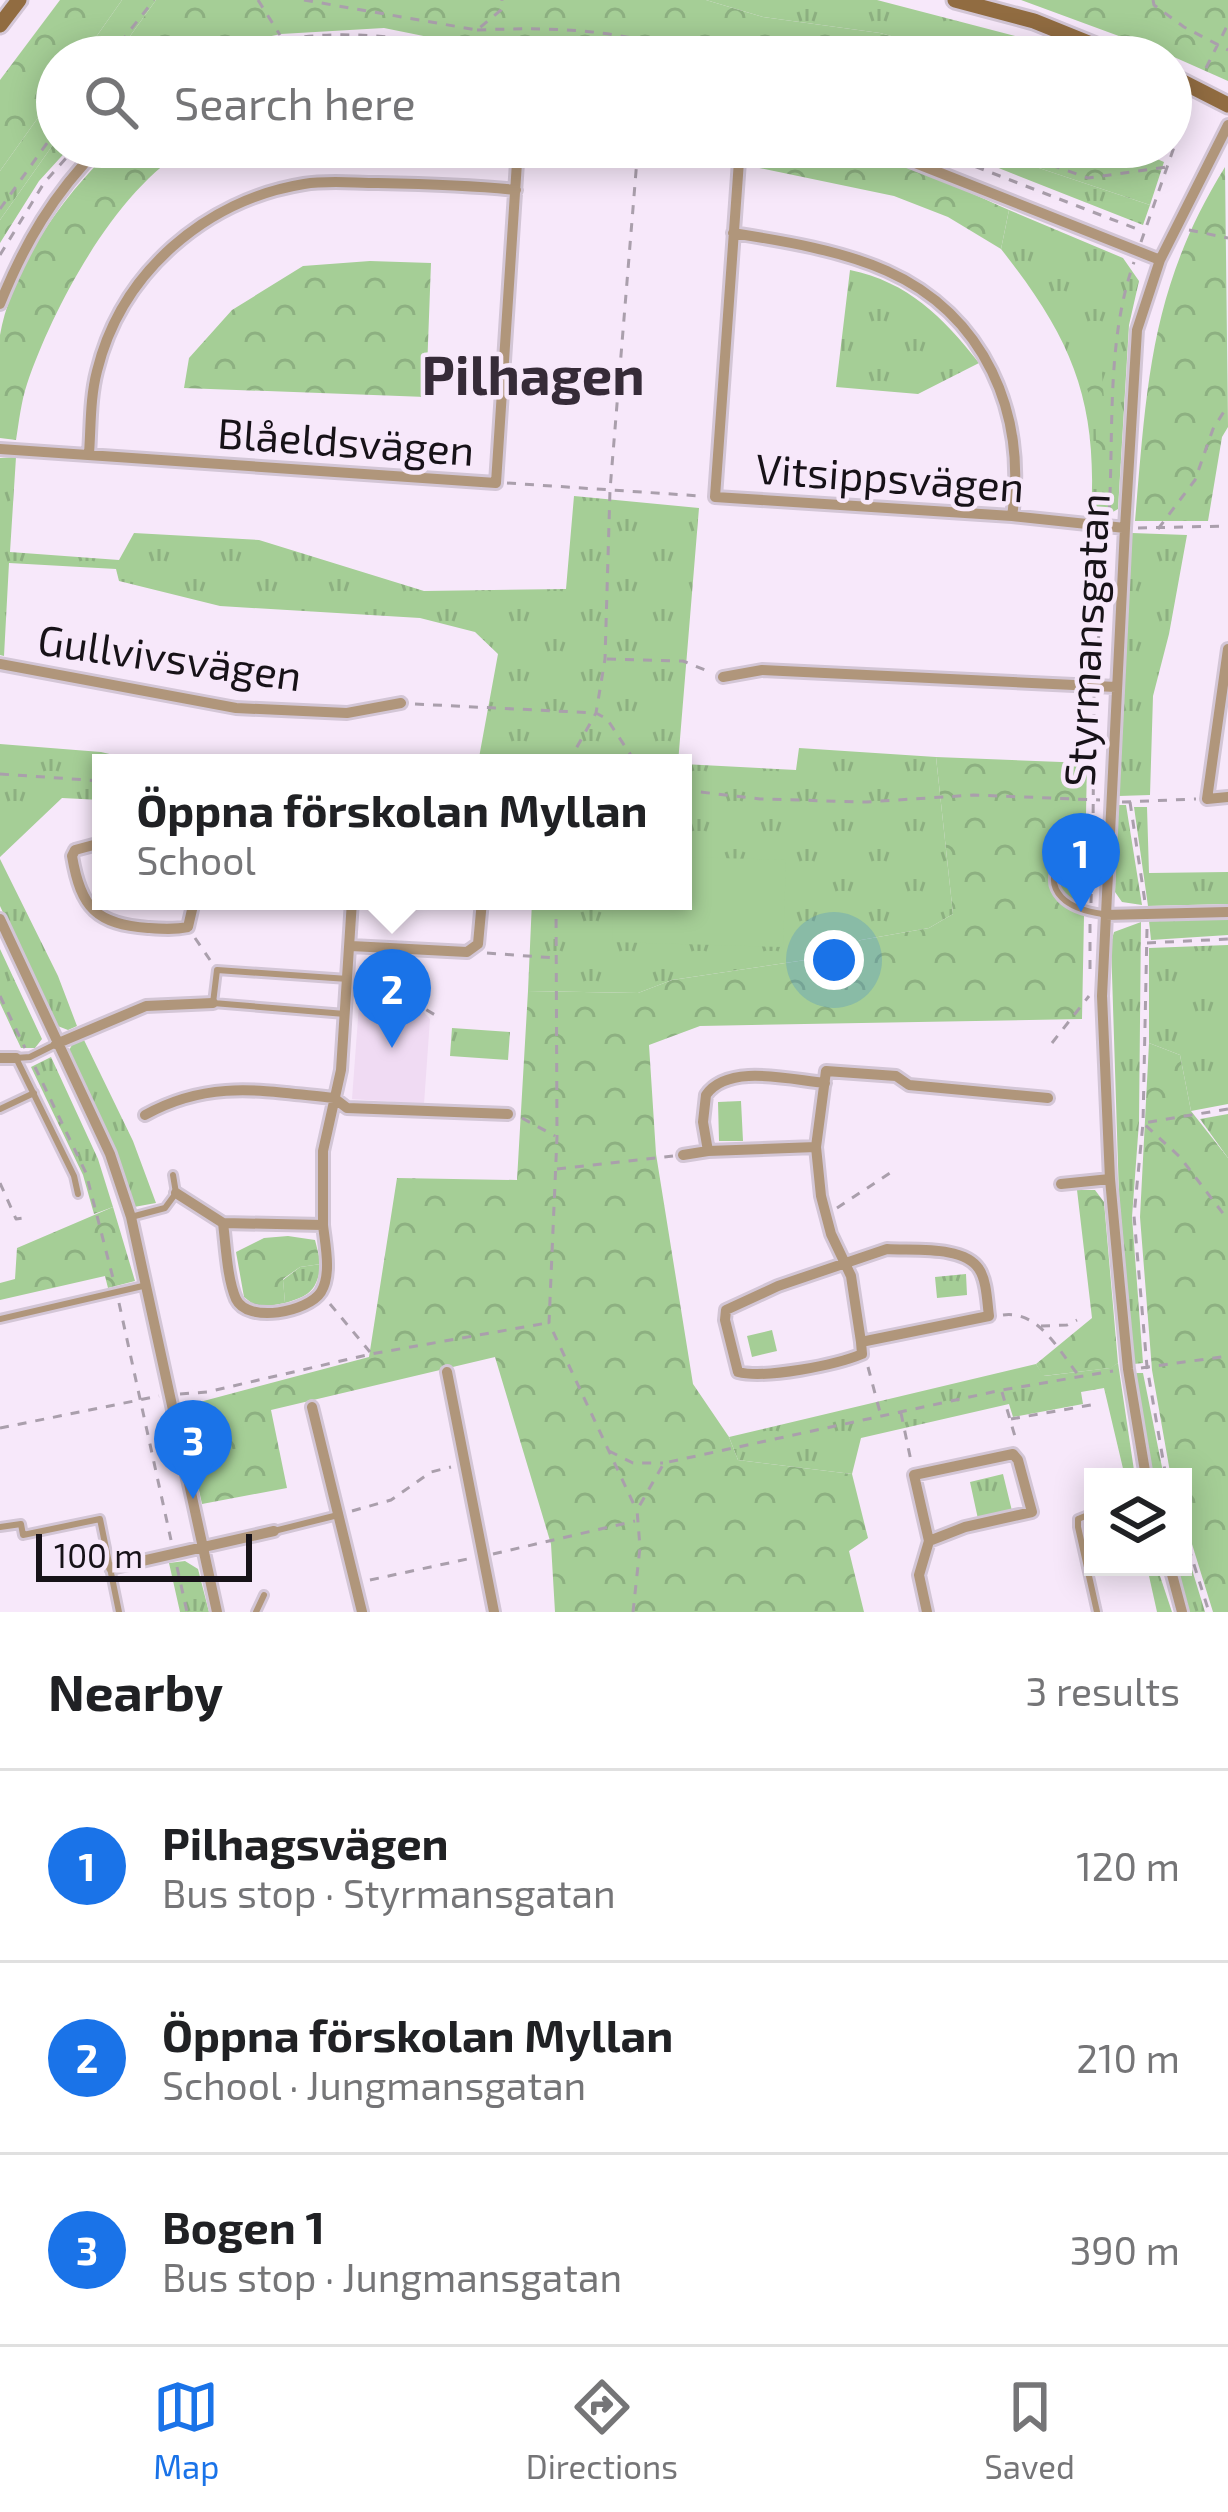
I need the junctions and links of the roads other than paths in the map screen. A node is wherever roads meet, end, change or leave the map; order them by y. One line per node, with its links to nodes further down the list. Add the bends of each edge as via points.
1 (19, 0): 3 (main road)
2 (956, 0): 4 (main road)
3 (0, 25)
4 (1071, 36)
5 (1192, 87): 6 (main road)
6 (1228, 105)
7 (1228, 125): 14 (street, Styrmansgatan)
8 (80, 168): 15 (street, via 41,217)
9 (517, 168): 12 (street, Blåeldsvägen)
10 (738, 168): 13 (street, Vitsippsvägen)
11 (928, 168): 14 (street)
12 (516, 190): 17 (street, via 310,183 217,213 153,264 121,309 96,374); 17 (street, Blåeldsvägen, via 496,483)
13 (733, 233): 18 (street, via 884,269 951,313 1003,391 1014,445); 18 (street, Vitsippsvägen, via 715,497)
14 (1160, 260): 19 (street, Styrmansgatan, via 1137,330)
15 (0, 304)
16 (0, 449): 17 (street, Blåeldsvägen)
17 (89, 454)
18 (1012, 516): 19 (street, Vitsippsvägen)
19 (1125, 528): 23 (street, Styrmansgatan)
20 (1228, 649): 25 (street, via 1208,799)
21 (0, 664): 24 (street, Gullvivsvägen, via 236,708 346,713)
22 (723, 677): 23 (street, via 762,670)
23 (1116, 687): 26 (street, Styrmansgatan)
24 (401, 704)
25 (1228, 797)
26 (1107, 843): 34 (street, Styrmansgatan); 34 (lane, via 1069,854 1054,882 1068,906)
27 (92, 844): 28 (street, via 72,856)
28 (92, 908)
29 (93, 910): 30 (street, via 120,926 188,927)
30 (192, 910)
31 (352, 910): 36 (street)
32 (481, 910): 36 (street, via 478,944 467,952)
33 (1228, 912): 34 (street)
34 (1105, 915): 54 (street, Styrmansgatan)
35 (0, 919): 40 (street)
36 (351, 946): 37 (street)
37 (347, 979): 38 (lane, via 217,970); 39 (street)
38 (213, 1003): 39 (lane); 40 (street, via 146,1006)
39 (345, 1008): 46 (street)
40 (56, 1044): 42 (lane); 58 (street)
41 (0, 1058): 42 (street)
42 (16, 1058): 44 (lane)
43 (825, 1083): 45 (street, via 826,1071); 50 (street); 51 (street, via 723,1080 706,1095)
44 (34, 1094): 47 (lane); 57 (lane)
45 (1048, 1098)
46 (334, 1099): 48 (street, via 347,1108); 49 (street, via 232,1088 195,1092); 60 (street, via 323,1150)
47 (0, 1109)
48 (508, 1114)
49 (145, 1115)
50 (816, 1147): 51 (street); 61 (street, via 826,1216)
51 (708, 1151): 52 (street)
52 (683, 1155)
53 (173, 1175): 56 (lane)
54 (1110, 1179): 55 (street); 67 (street, Styrmansgatan)
55 (1061, 1184)
56 (176, 1193): 58 (lane, via 165,1208); 59 (street)
57 (78, 1194)
58 (131, 1217): 62 (street)
59 (224, 1223): 60 (street); 60 (street, via 237,1302 265,1314 321,1292)
60 (323, 1225)
61 (844, 1264): 64 (street); 64 (street, via 734,1304 724,1320 734,1364 745,1375 809,1370); 64 (street, via 887,1249 960,1256 982,1272 989,1316)
62 (147, 1285): 63 (lane); 73 (street)
63 (0, 1318)
64 (862, 1348)
65 (447, 1372): 83 (street)
66 (312, 1407): 68 (street)
67 (1144, 1468)
68 (338, 1515): 71 (lane); 82 (street)
69 (1084, 1517): 74 (lane)
70 (0, 1527): 75 (lane, via 20,1524 23,1535 100,1520)
71 (274, 1531): 73 (street)
72 (929, 1541): 72 (street, via 1032,1512 1018,1460 1012,1454 914,1474); 84 (street, via 919,1575)
73 (202, 1546): 75 (street); 80 (street)
74 (1084, 1554)
75 (111, 1568): 79 (lane)
76 (1089, 1576): 85 (lane)
77 (1172, 1576): 86 (street)
78 (264, 1595): 81 (lane)
79 (119, 1612)
80 (217, 1612)
81 (256, 1612)
82 (362, 1612)
83 (494, 1612)
84 (927, 1612)
85 (1097, 1612)
86 (1182, 1612)

